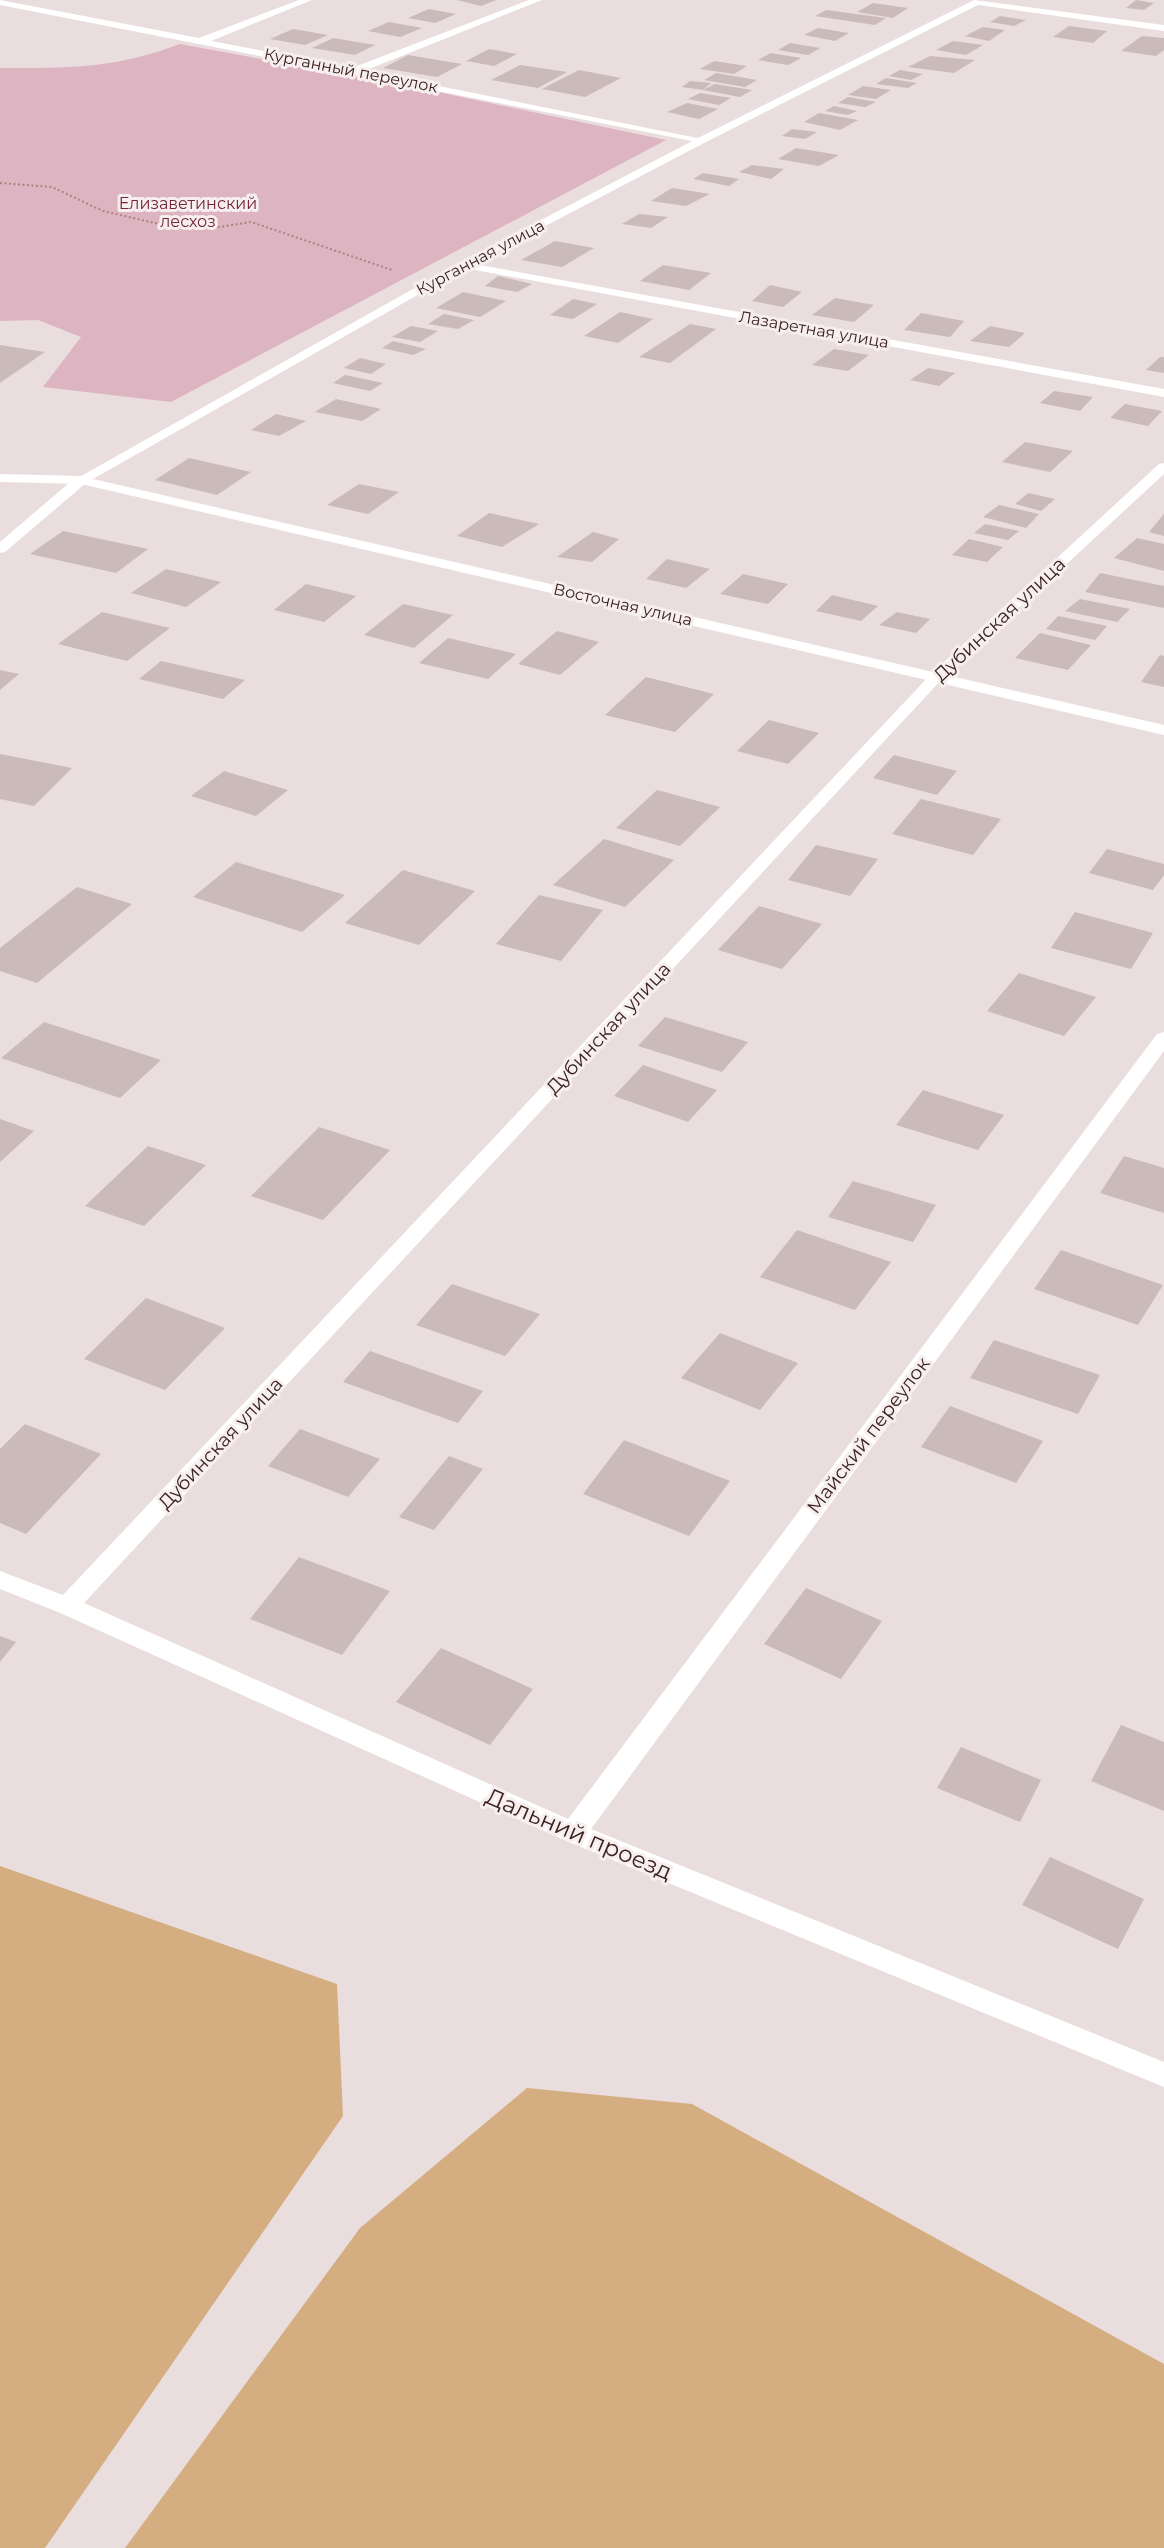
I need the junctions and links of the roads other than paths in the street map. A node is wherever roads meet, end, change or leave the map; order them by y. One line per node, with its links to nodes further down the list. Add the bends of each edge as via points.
1 (307, 0): 6 (street)
2 (537, 0): 7 (street)
3 (980, 1): 5 (street); 8 (street, Курганная улица)
4 (0, 2): 6 (street, Курганный переулок)
5 (1164, 28)
6 (201, 41): 7 (street, Курганный переулок)
7 (356, 70): 8 (street, Курганный переулок)
8 (702, 140): 9 (street, Курганная улица)
9 (463, 265): 10 (street, Лазаретная улица); 13 (street, Курганная улица)
10 (1164, 393)
11 (1164, 467): 15 (street, Дубинская улица)
12 (0, 478): 13 (street, Восточная улица)
13 (81, 480): 14 (street, Курганная улица); 15 (street, Восточная улица)
14 (0, 549)
15 (937, 676): 16 (street, Восточная улица); 19 (street, Дубинская улица)
16 (1164, 730)
17 (1164, 1038): 20 (street, Майский переулок)
18 (0, 1580): 19 (street, Дальний проезд)
19 (67, 1606): 20 (street, Дальний проезд)
20 (573, 1833): 21 (street, Дальний проезд)
21 (1164, 2075)

